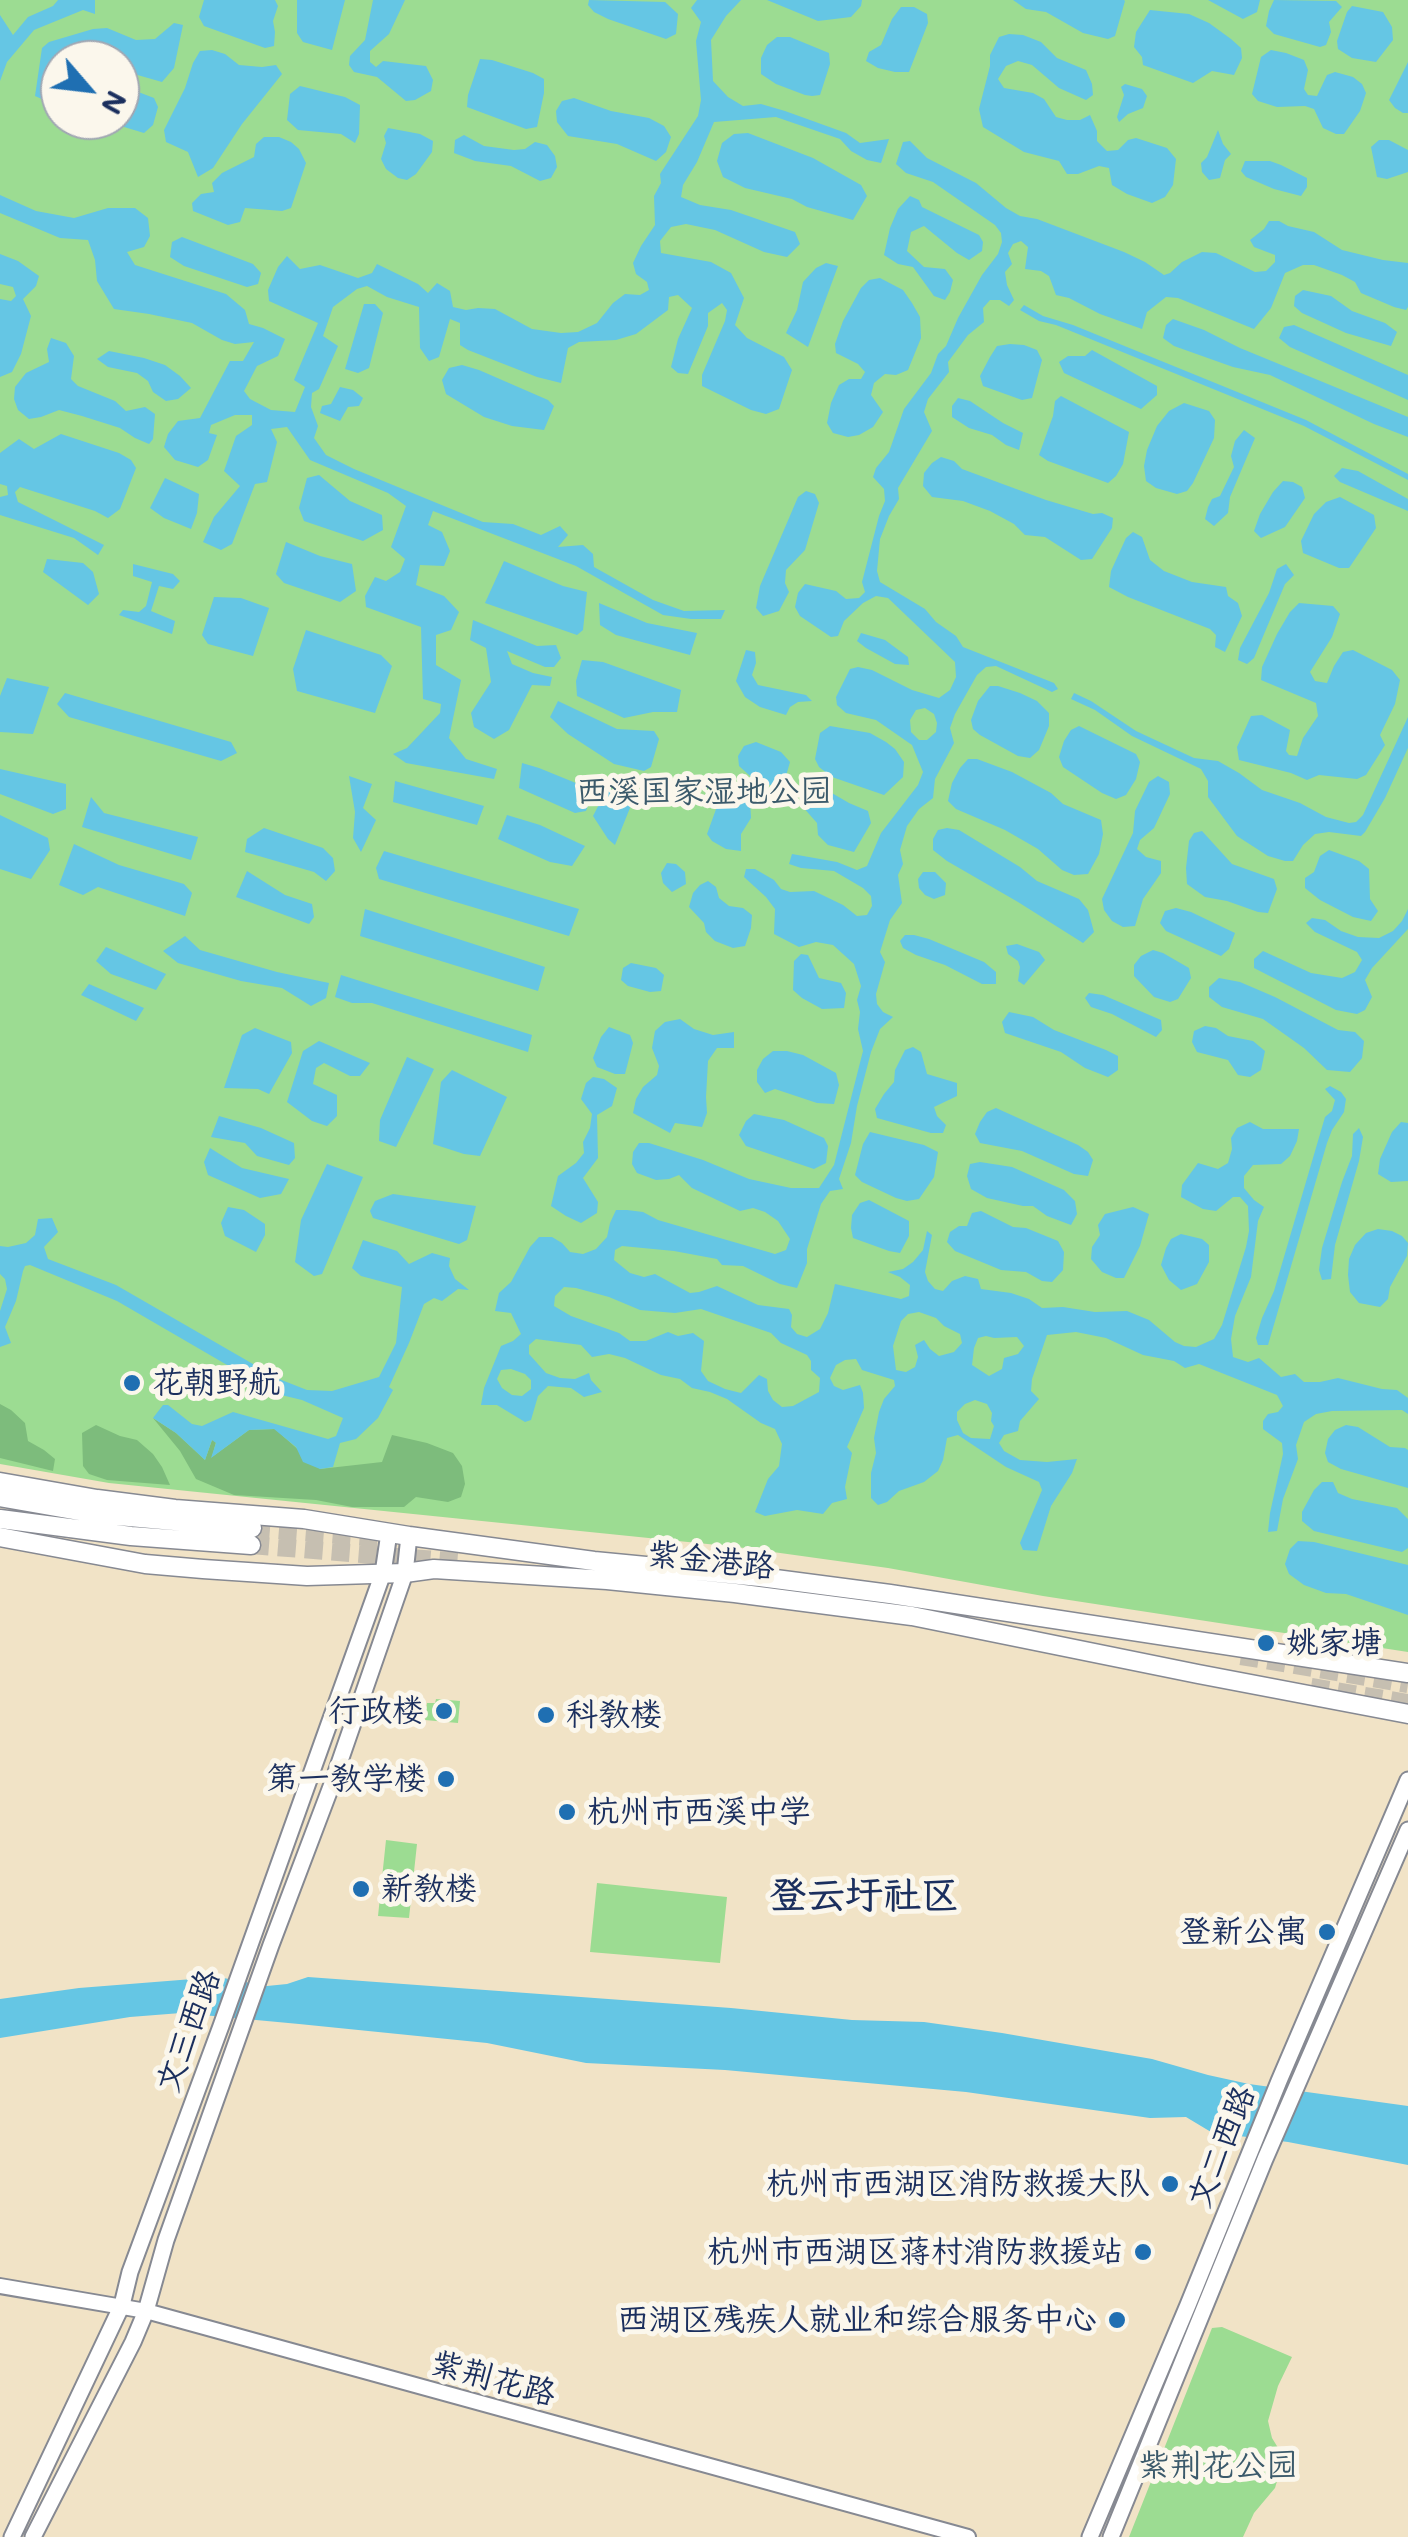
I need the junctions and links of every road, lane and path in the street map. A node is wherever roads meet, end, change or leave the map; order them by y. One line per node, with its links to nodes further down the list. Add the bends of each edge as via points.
1 (0, 1482): 5 (main road, 紫金港路)
2 (0, 1495): 3 (main road)
3 (45, 1515): 4 (main road); 8 (main road, via 131,1536)
4 (0, 1518)
5 (389, 1532): 6 (main road, 紫金港路); 9 (main road, 文三西路)
6 (409, 1536): 10 (main road, 文三西路); 11 (main road, 紫金港路, via 908,1596)
7 (0, 1537): 9 (main road, 紫金港路, via 203,1570)
8 (251, 1537)
9 (383, 1573): 10 (main road, 紫金港路); 16 (main road, 文三西路)
10 (406, 1573): 12 (main road, 紫金港路, via 606,1580 912,1616); 17 (main road, 文三西路)
11 (1408, 1673)
12 (1408, 1714)
13 (1408, 1780): 21 (main road, 文二西路)
14 (1408, 1830): 22 (main road, 文二西路)
15 (0, 2286): 16 (street, 紫荆花路)
16 (122, 2306): 17 (street, 紫荆花路); 18 (main road, 文三西路)
17 (146, 2311): 19 (main road, 文三西路); 20 (street, 紫荆花路)
18 (12, 2537)
19 (34, 2537)
20 (968, 2537)
21 (1090, 2537)
22 (1111, 2537)

